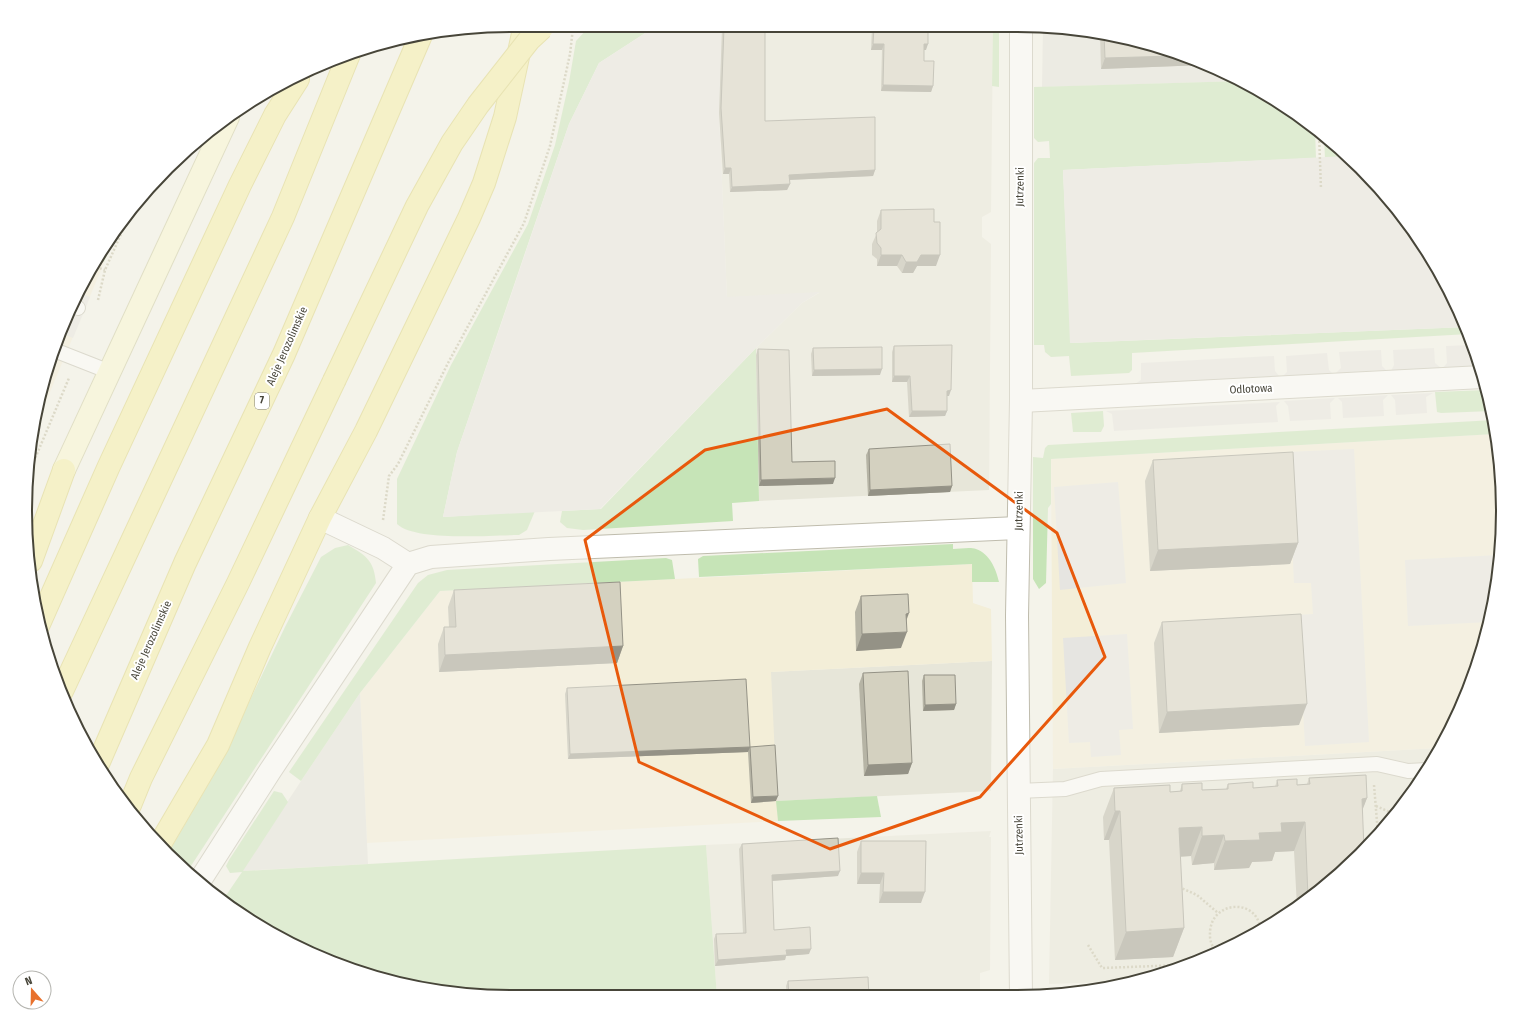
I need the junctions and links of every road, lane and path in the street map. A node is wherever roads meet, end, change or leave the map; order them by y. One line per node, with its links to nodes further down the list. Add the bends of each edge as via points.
1 (523, 32): 22 (main road, via 505,117 481,190 366,431)
2 (538, 32): 34 (main road, bridge, via 478,105 452,143 417,206)
3 (573, 32): 25 (path, via 550,146 524,223 448,363 398,464 389,476 383,514)
4 (1021, 32): 19 (street, Jutrzenki)
5 (418, 41): 30 (main road, Aleje Jerozolimskie / 7, via 284,354 185,563)
6 (346, 61): 29 (main road, via 283,217)
7 (296, 83): 28 (main road, via 275,115 240,185 109,466)
8 (223, 128): 17 (main road)
9 (1319, 140): 10 (path)
10 (1321, 189)
11 (122, 232): 13 (path)
12 (98, 268): 13 (path)
13 (105, 270): 14 (path)
14 (97, 303)
15 (59, 352): 17 (lane)
16 (71, 372): 20 (path)
17 (110, 372): 21 (main road)
18 (1477, 377): 19 (street, Odlotowa)
19 (1021, 401): 23 (street, Jutrzenki)
20 (35, 458)
21 (64, 470): 24 (street); 26 (main road)
22 (320, 518): 25 (street); 38 (main road, via 218,745)
23 (1018, 528): 27 (street, via 549,549 431,557); 33 (street, Jutrzenki)
24 (33, 534)
25 (383, 548): 27 (street)
26 (34, 553)
27 (408, 564): 39 (street)
28 (43, 614)
29 (65, 686)
30 (101, 758)
31 (1373, 764): 32 (lane, via 1408,771); 33 (lane, via 1101,779 1065,789); 35 (path)
32 (1419, 770)
33 (1018, 791): 47 (street, Jutrzenki)
34 (131, 803)
35 (1376, 806): 36 (path); 37 (path)
36 (1390, 812)
37 (1377, 826)
38 (163, 840)
39 (202, 877)
40 (1179, 887): 41 (path, via 1197,895)
41 (1218, 913): 42 (path, via 1232,907 1241,907 1250,911); 44 (path, via 1209,929)
42 (1258, 925)
43 (1088, 945): 45 (path, via 1102,968)
44 (1214, 948)
45 (1163, 966): 46 (path)
46 (1169, 966)
47 (1021, 990)

